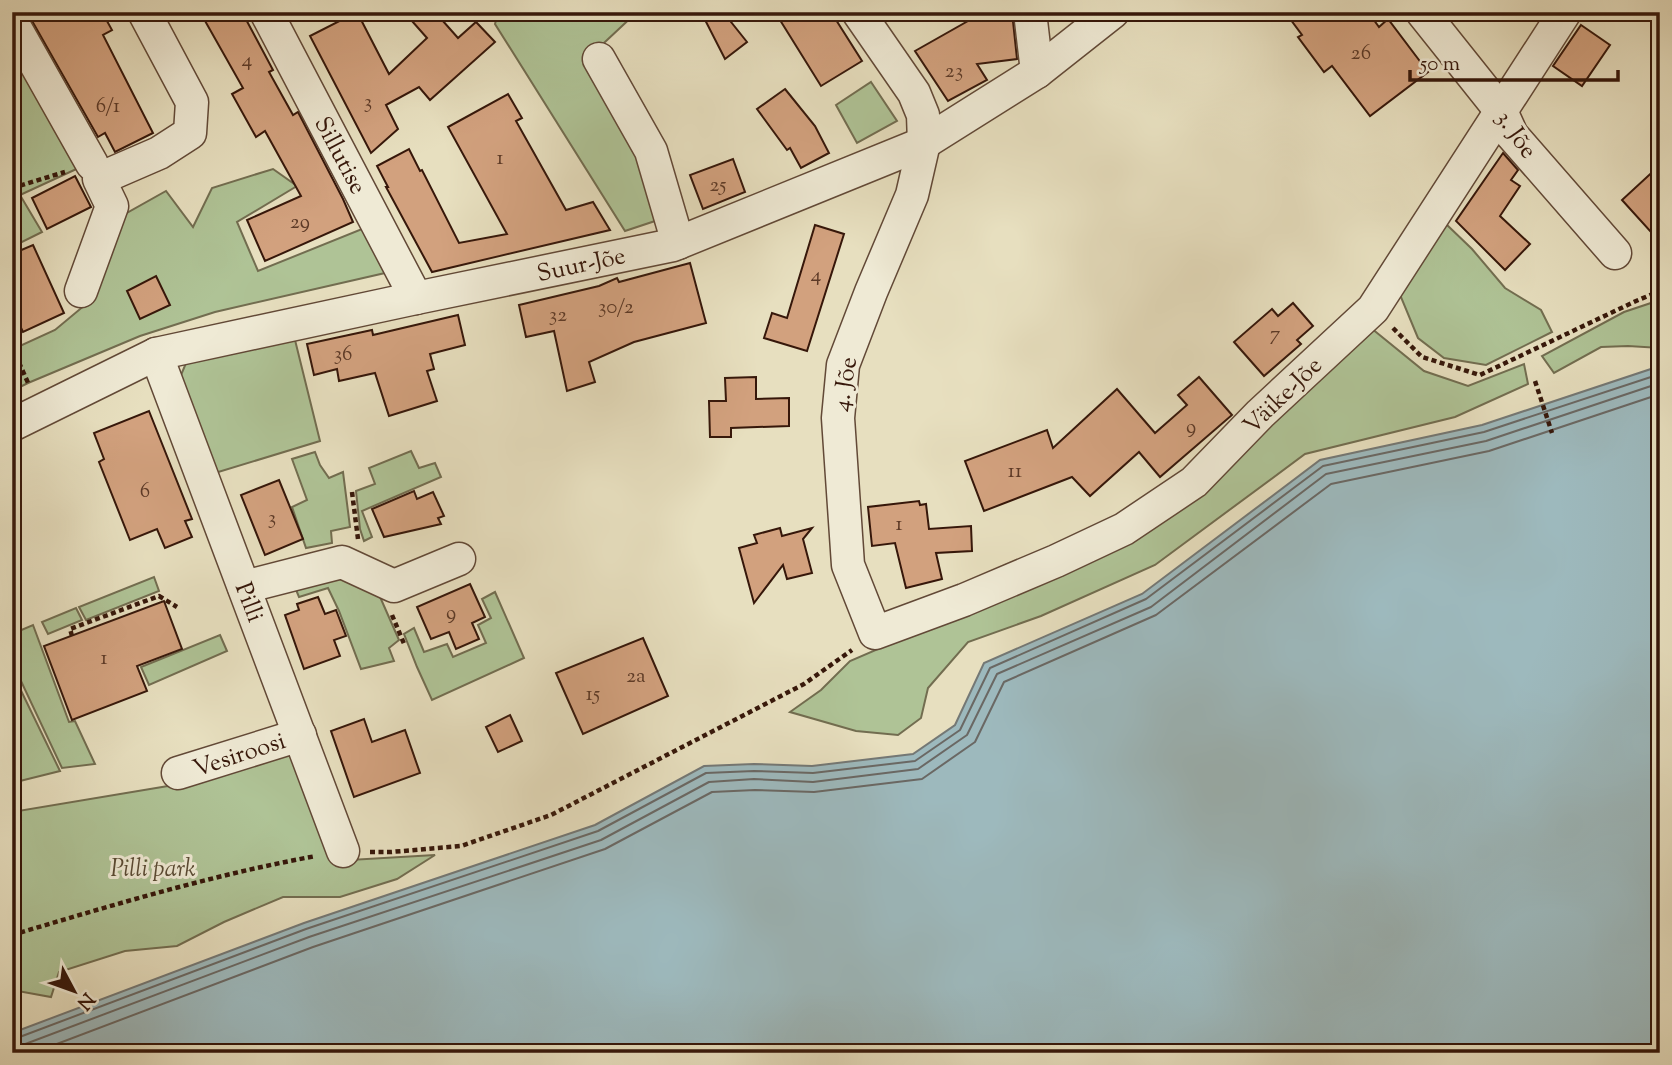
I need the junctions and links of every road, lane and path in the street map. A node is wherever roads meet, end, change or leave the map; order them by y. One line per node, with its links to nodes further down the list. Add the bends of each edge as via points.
1 (144, 12): 17 (street, via 192,102 190,133 159,153 99,179 112,206)
2 (266, 12): 19 (street, Sillutise)
3 (858, 12): 12 (street, 4. Jõe, via 914,93 923,115)
4 (1030, 12): 10 (street)
5 (1114, 12): 10 (street, Suur-Jõe)
6 (1423, 12): 11 (street, 3. Jõe)
7 (1565, 12): 11 (street, Väike-Jõe)
8 (12, 22): 13 (street)
9 (599, 59): 15 (street, via 651,151)
10 (1037, 72): 12 (street, Suur-Jõe)
11 (1502, 111): 16 (street, 3. Jõe, via 1513,135); 20 (street, Väike-Jõe)
12 (924, 143): 15 (street, Suur-Jõe); 32 (street, 4. Jõe, via 912,195 843,365 838,418 848,565)
13 (92, 164): 14 (path)
14 (12, 188)
15 (678, 243): 19 (street, Suur-Jõe)
16 (1615, 253)
17 (81, 291)
18 (1660, 291): 20 (path, via 1480,375 1422,357)
19 (416, 298): 22 (street, Suur-Jõe)
20 (1373, 309): 32 (street, Väike-Jõe, via 1194,482 1124,528 1056,562)
21 (12, 347): 24 (path)
22 (156, 354): 24 (street, Suur-Jõe); 30 (street, Pilli)
23 (1535, 382): 26 (path)
24 (41, 411): 25 (street, Suur-Jõe)
25 (12, 425)
26 (1552, 433)
27 (352, 492): 29 (path, via 363,553)
28 (459, 559): 29 (street, via 394,586)
29 (356, 568): 30 (street, via 341,562)
30 (244, 587): 34 (street, Pilli)
31 (177, 607): 33 (path, via 159,596 70,629)
32 (875, 633): 36 (path, via 804,684 551,815 461,846)
33 (72, 636)
34 (300, 734): 35 (street, Vesiroosi); 36 (street, Pilli)
35 (178, 773)
36 (343, 851): 37 (path, via 150,894)
37 (12, 935)

